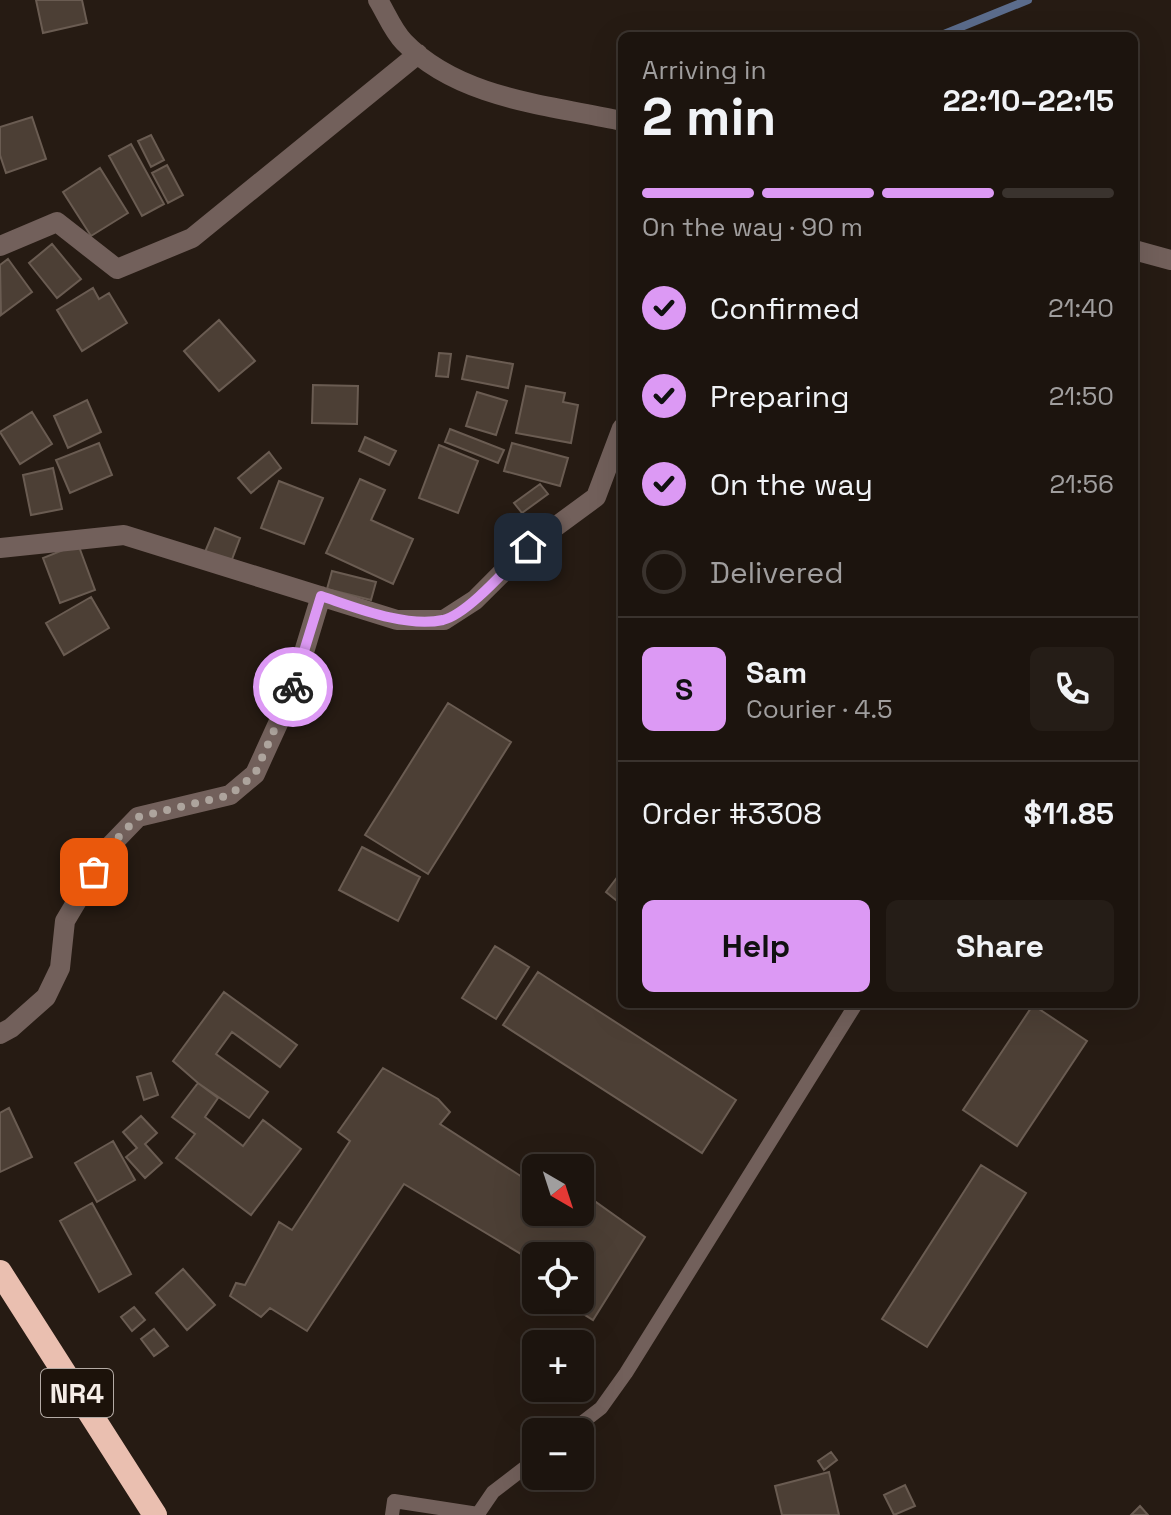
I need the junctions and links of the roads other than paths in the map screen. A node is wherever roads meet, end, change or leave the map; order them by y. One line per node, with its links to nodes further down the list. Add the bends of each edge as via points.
1 (378, 0): 2 (street, via 402,41)
2 (418, 54): 3 (street, via 480,90); 4 (street, via 192,238 117,269 57,222)
3 (618, 120)
4 (0, 246)
5 (1138, 251): 6 (street)
6 (1171, 260)
7 (618, 439): 9 (street, via 596,497 444,620 397,620)
8 (0, 548): 9 (street, via 124,535)
9 (321, 596): 11 (street, via 291,695 255,774 230,795 138,817 109,847 65,921 60,968 46,997)
10 (854, 1008): 13 (lane, via 626,1373)
11 (0, 1034)
12 (0, 1272): 15 (highway, NR4)
13 (588, 1418)
14 (522, 1470): 16 (lane, via 493,1492 478,1514 394,1501)
15 (155, 1515)
16 (392, 1515)

